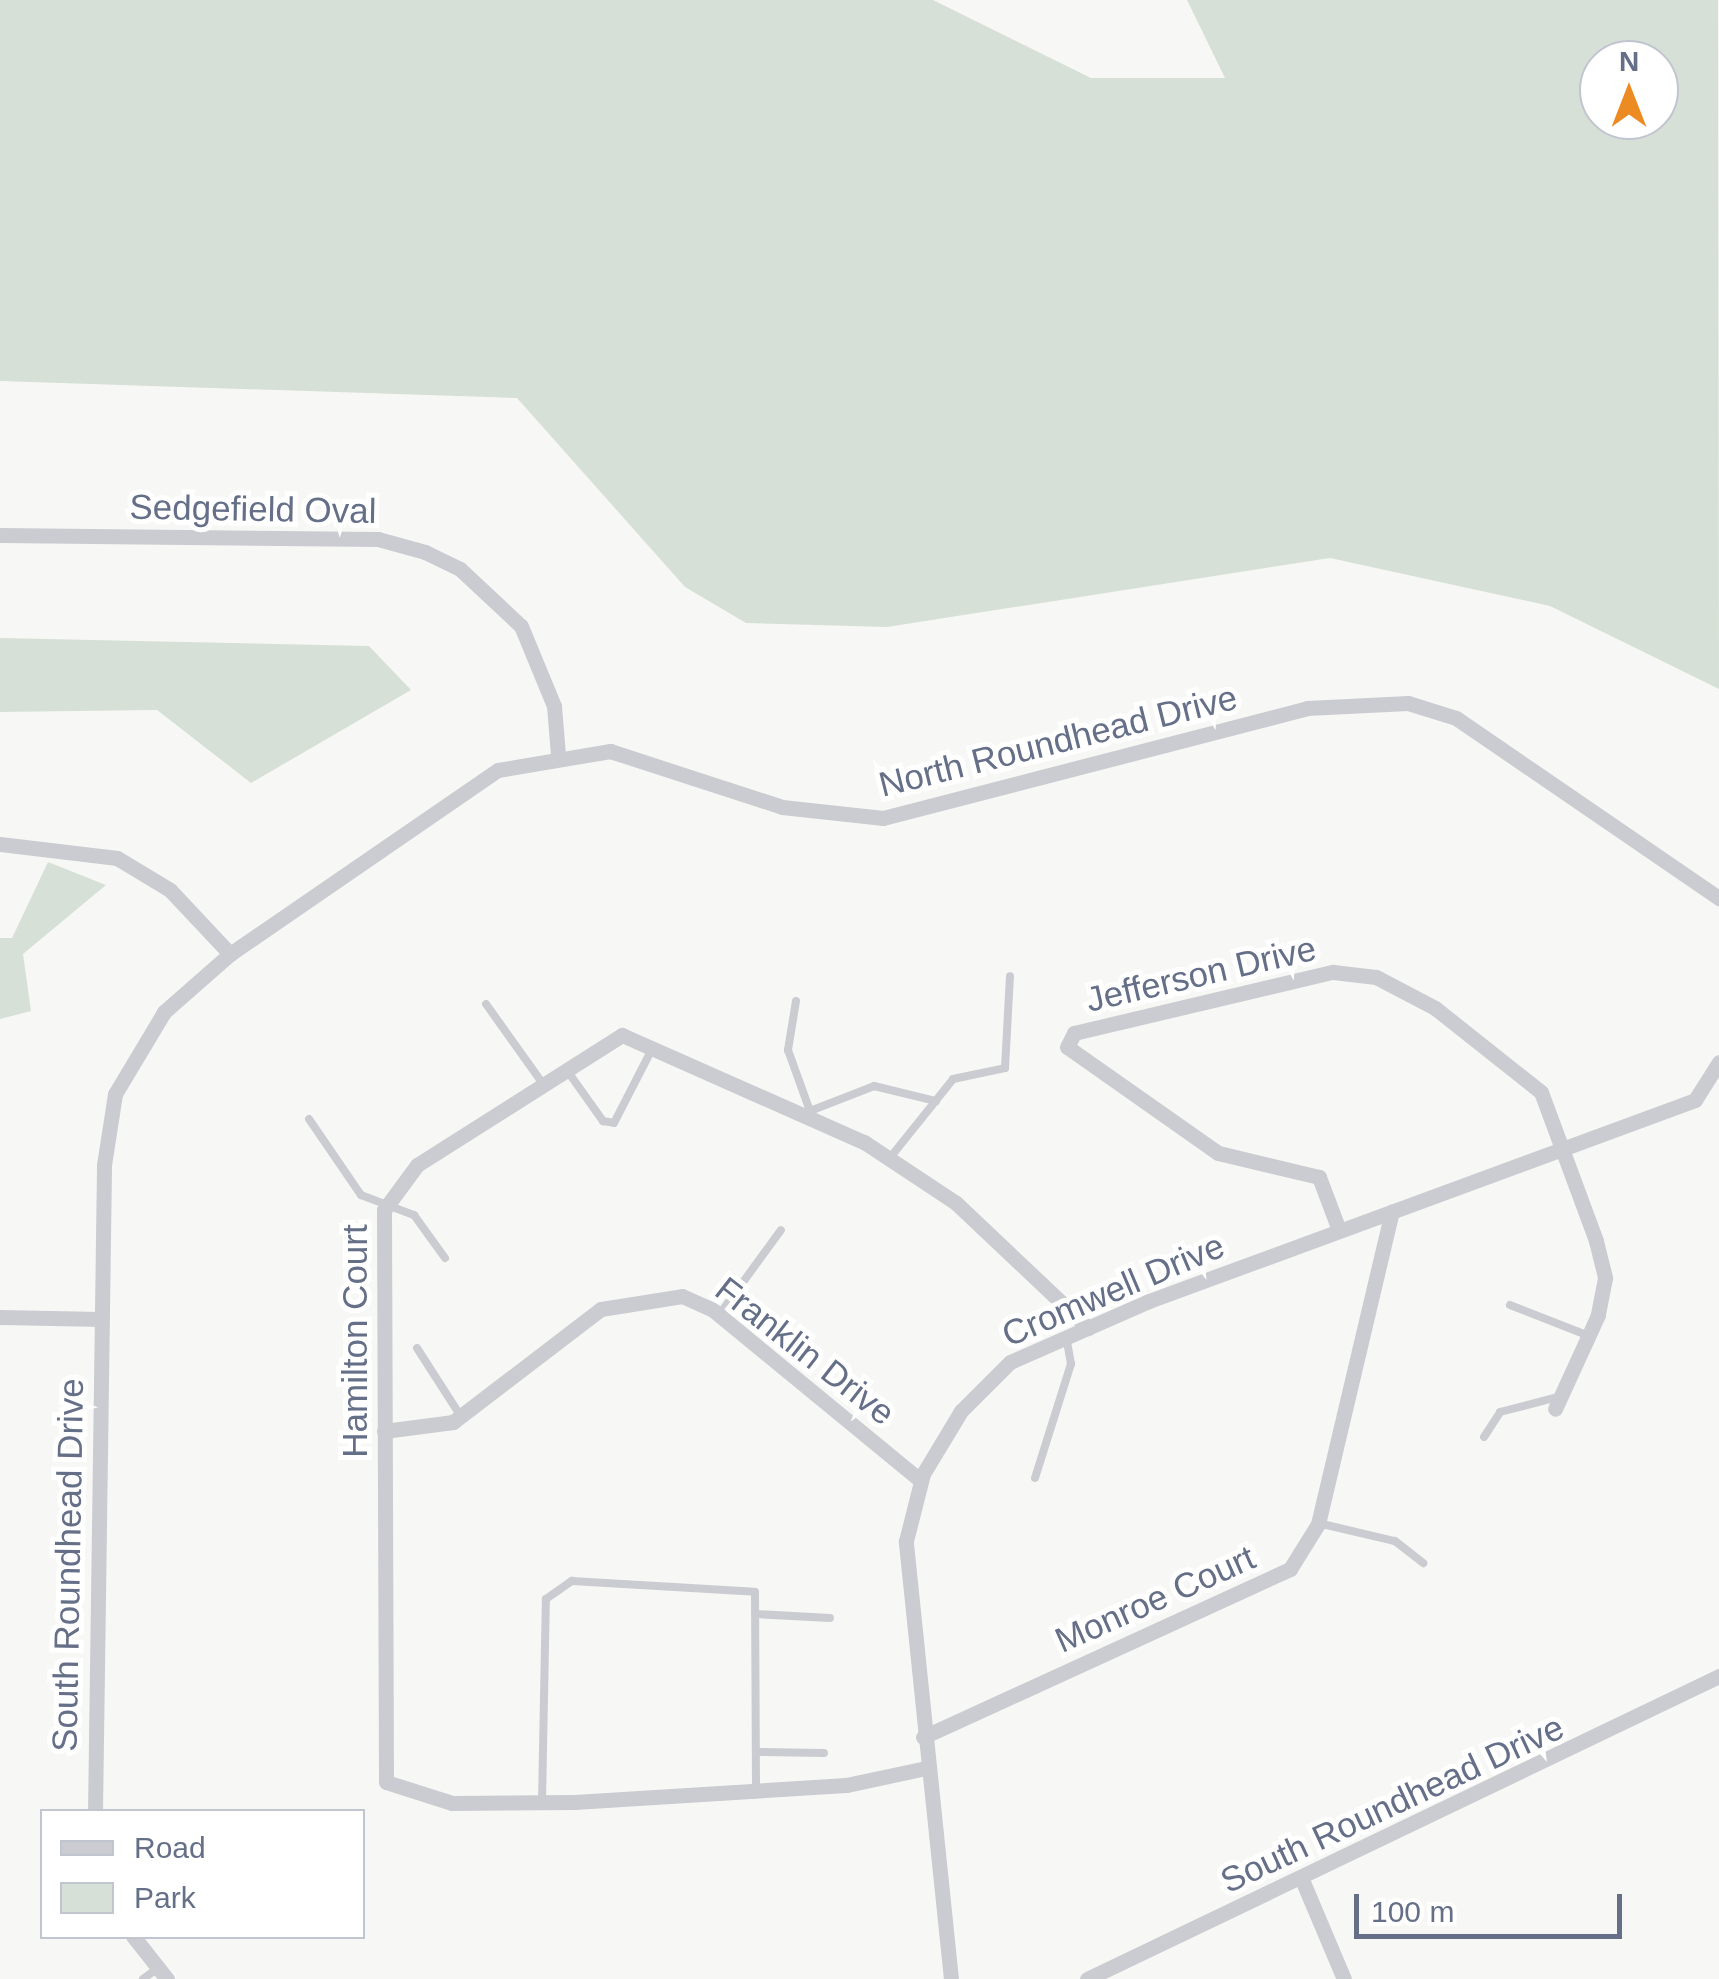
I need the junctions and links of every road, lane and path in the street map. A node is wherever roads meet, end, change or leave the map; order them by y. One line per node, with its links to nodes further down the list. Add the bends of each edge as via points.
1 (0, 535): 2 (street, Sedgefield Oval, via 378,538 425,552 472,578 521,626 554,706)
2 (558, 755): 4 (street, North Roundhead Drive, via 610,751 782,807 883,818 1307,708 1408,703 1456,718); 5 (street, North Roundhead Drive, via 498,770 458,793)
3 (0, 844): 5 (street, via 117,858 170,890)
4 (1719, 898)
5 (230, 954): 26 (street, North Roundhead Drive, via 164,1012 115,1094)
6 (1010, 976): 13 (lane, via 1004,1068 953,1079)
7 (796, 1001): 14 (lane, via 788,1050)
8 (486, 1004): 12 (lane)
9 (654, 1043): 11 (street, Hamilton Court, via 622,1035); 11 (lane, via 614,1123 603,1121); 14 (street, Hamilton Court)
10 (1719, 1062): 16 (street, Cromwell Drive, via 1695,1100)
11 (564, 1066): 12 (street, Hamilton Court)
12 (541, 1082): 18 (street, Hamilton Court, via 417,1165)
13 (936, 1101): 14 (lane, via 874,1086); 17 (lane)
14 (810, 1111): 17 (street, Hamilton Court)
15 (309, 1118): 18 (lane, via 354,1188)
16 (1565, 1152): 19 (street, Cromwell Drive); 21 (street, Jefferson Drive, via 1541,1092 1435,1008 1376,978 1314,974 1074,1034 1066,1047 1218,1153 1319,1177); 28 (street, via 1606,1278)
17 (890, 1158): 27 (street, Hamilton Court, via 956,1203)
18 (387, 1204): 22 (lane, via 414,1214); 33 (street, Hamilton Court)
19 (1392, 1212): 21 (street, Cromwell Drive); 37 (street, Monroe Court)
20 (781, 1230): 24 (lane)
21 (1339, 1230): 27 (street, Cromwell Drive)
22 (445, 1258)
23 (1510, 1304): 28 (lane)
24 (719, 1315): 32 (street, Franklin Drive, via 682,1296 601,1309); 36 (street, Franklin Drive)
25 (0, 1317): 26 (street)
26 (101, 1319): 48 (street, South Roundhead Drive)
27 (1088, 1328): 29 (street, Cromwell Drive)
28 (1588, 1336): 31 (street)
29 (1066, 1337): 35 (lane, via 1071,1364); 36 (street, Cromwell Drive, via 1010,1362 961,1410)
30 (417, 1348): 32 (lane)
31 (1558, 1402): 34 (lane, via 1500,1412)
32 (461, 1416): 33 (street, Franklin Drive, via 424,1431)
33 (384, 1431): 47 (street, Hamilton Court, via 386,1782 452,1803)
34 (1484, 1437)
35 (1035, 1478)
36 (921, 1480): 42 (street, Cromwell Drive, via 906,1541)
37 (1318, 1523): 38 (lane, via 1395,1541); 42 (street, Monroe Court, via 1272,1582)
38 (1423, 1563)
39 (755, 1614): 40 (lane); 43 (lane); 47 (lane, via 755,1592 744,1585 572,1581 546,1599)
40 (830, 1618)
41 (1719, 1676): 49 (street, South Roundhead Drive)
42 (923, 1736): 45 (street, Cromwell Drive)
43 (756, 1752): 44 (lane); 46 (lane)
44 (824, 1753)
45 (926, 1768): 46 (street, Hamilton Court); 53 (street, Cromwell Drive)
46 (756, 1791): 47 (street, Hamilton Court)
47 (542, 1802)
48 (96, 1809)
49 (1303, 1882): 54 (street, South Roundhead Drive); 55 (street)
50 (134, 1939): 51 (street)
51 (162, 1974): 52 (lane)
52 (143, 1979)
53 (952, 1979)
54 (1087, 1979)
55 (1344, 1979)

